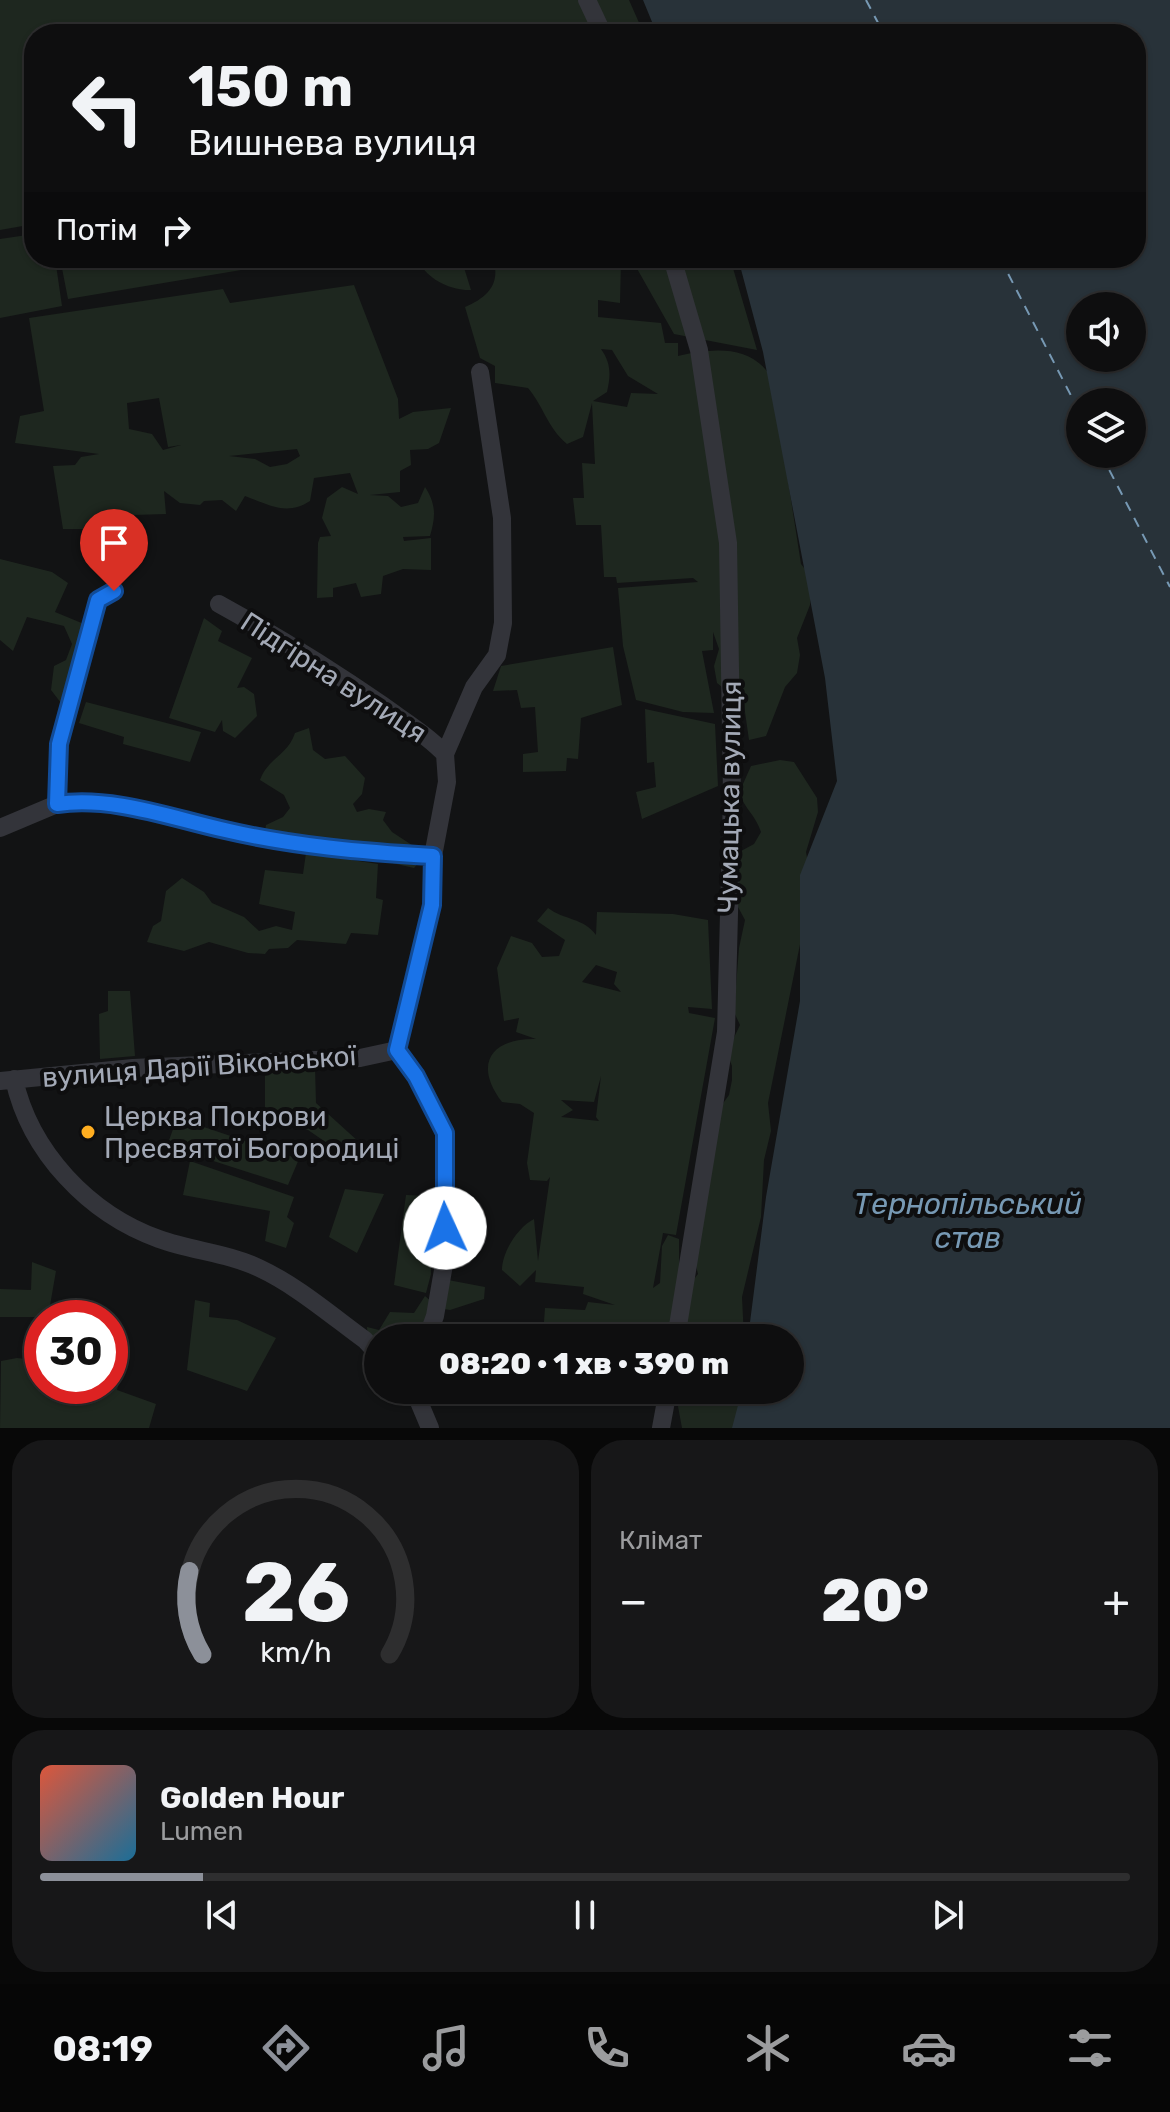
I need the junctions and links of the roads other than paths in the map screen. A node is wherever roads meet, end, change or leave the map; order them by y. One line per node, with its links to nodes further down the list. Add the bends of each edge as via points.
1 (587, 0): 2 (street)
2 (598, 24)
3 (675, 268): 14 (street, Чумацька вулиця, via 699,350 728,543 732,779 726,1032)
4 (480, 372): 7 (street, Підгірна вулиця, via 502,518 503,623 497,655 474,687)
5 (114, 591): 8 (street, via 98,600 59,744)
6 (219, 604): 7 (street, Підгірна вулиця, via 366,694)
7 (445, 754): 10 (street, Підгірна вулиця, via 447,782)
8 (57, 804): 9 (street); 10 (street, via 82,801 298,843)
9 (0, 828)
10 (433, 856): 11 (street, Підгірна вулиця, via 432,905)
11 (397, 1050): 12 (street, вулиця Дарії Віконської, via 360,1058 133,1068); 13 (street, via 445,1133 446,1253)
12 (7, 1080): 15 (street, via 64,1179 158,1239 260,1268)
13 (432, 1324)
14 (678, 1324)
15 (364, 1342)
16 (420, 1404): 18 (street)
17 (665, 1404): 19 (street)
18 (430, 1428)
19 (661, 1428)

